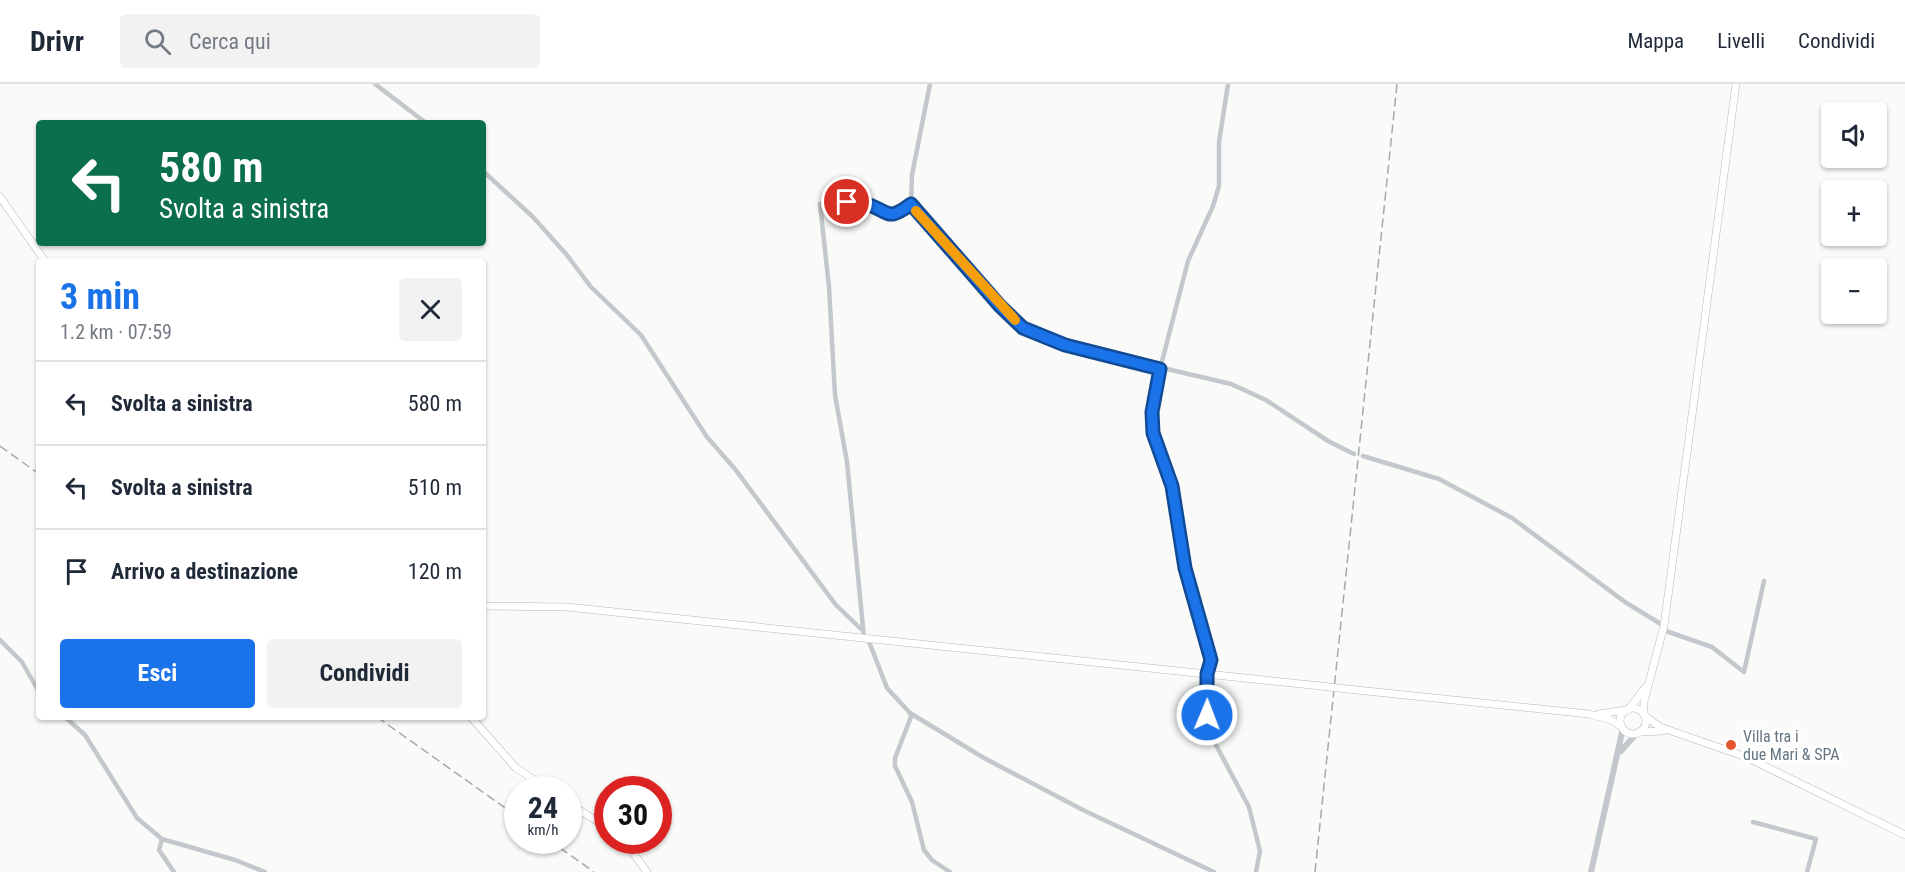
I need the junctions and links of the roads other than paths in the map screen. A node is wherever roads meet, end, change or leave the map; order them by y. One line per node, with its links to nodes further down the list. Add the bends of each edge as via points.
1 (375, 84): 5 (street)
2 (930, 84): 8 (street, via 912,175)
3 (1228, 84): 10 (street, via 1219,142 1218,186 1188,261)
4 (1736, 84): 15 (main road)
5 (422, 120)
6 (486, 174): 16 (street, via 533,218 591,287 641,335 706,437 735,469 836,605)
7 (0, 197): 9 (main road)
8 (911, 204): 10 (street, via 1023,328 1065,345); 16 (street, via 886,216 867,204 820,204 835,395 847,462)
9 (43, 258)
10 (1160, 369): 11 (street, via 1231,384); 19 (street, via 1152,412 1153,433 1172,486 1185,568 1211,660)
11 (1354, 454)
12 (1363, 456): 15 (street, via 1439,479 1512,518)
13 (1764, 581): 15 (street, via 1744,672 1712,647)
14 (486, 606): 17 (main road, via 567,607)
15 (1664, 628): 20 (main road)
16 (861, 629): 17 (street)
17 (866, 638): 19 (main road); 23 (street, via 887,688)
18 (0, 640): 21 (street, via 22,663)
19 (1207, 674): 24 (main road, bridge); 42 (street, via 1208,730 1253,819 1260,851)
20 (1650, 678): 22 (main road); 25 (main road)
21 (36, 687)
22 (1627, 710): 24 (main road); 25 (main road, via 1637,709); 28 (main road, via 1621,718)
23 (910, 712): 40 (street, via 895,766 912,802 924,850); 41 (street, via 984,758)
24 (1589, 714): 28 (main road)
25 (1644, 715): 29 (main road, via 1645,726); 30 (main road, via 1654,724)
26 (68, 720): 35 (street, via 85,735 137,818)
27 (474, 720): 32 (main road, via 516,768)
28 (1622, 727): 29 (main road, via 1629,733); 31 (street)
29 (1638, 733): 30 (main road); 31 (street)
30 (1678, 733): 34 (main road, via 1746,757)
31 (1618, 757): 43 (street)
32 (528, 776)
33 (1753, 822): 44 (street, via 1816,839)
34 (1905, 835)
35 (162, 839): 37 (street, via 159,850); 38 (street)
36 (634, 854): 39 (main road)
37 (174, 872)
38 (265, 872)
39 (647, 872)
40 (950, 872)
41 (1214, 872)
42 (1256, 872)
43 (1591, 872)
44 (1807, 872)

